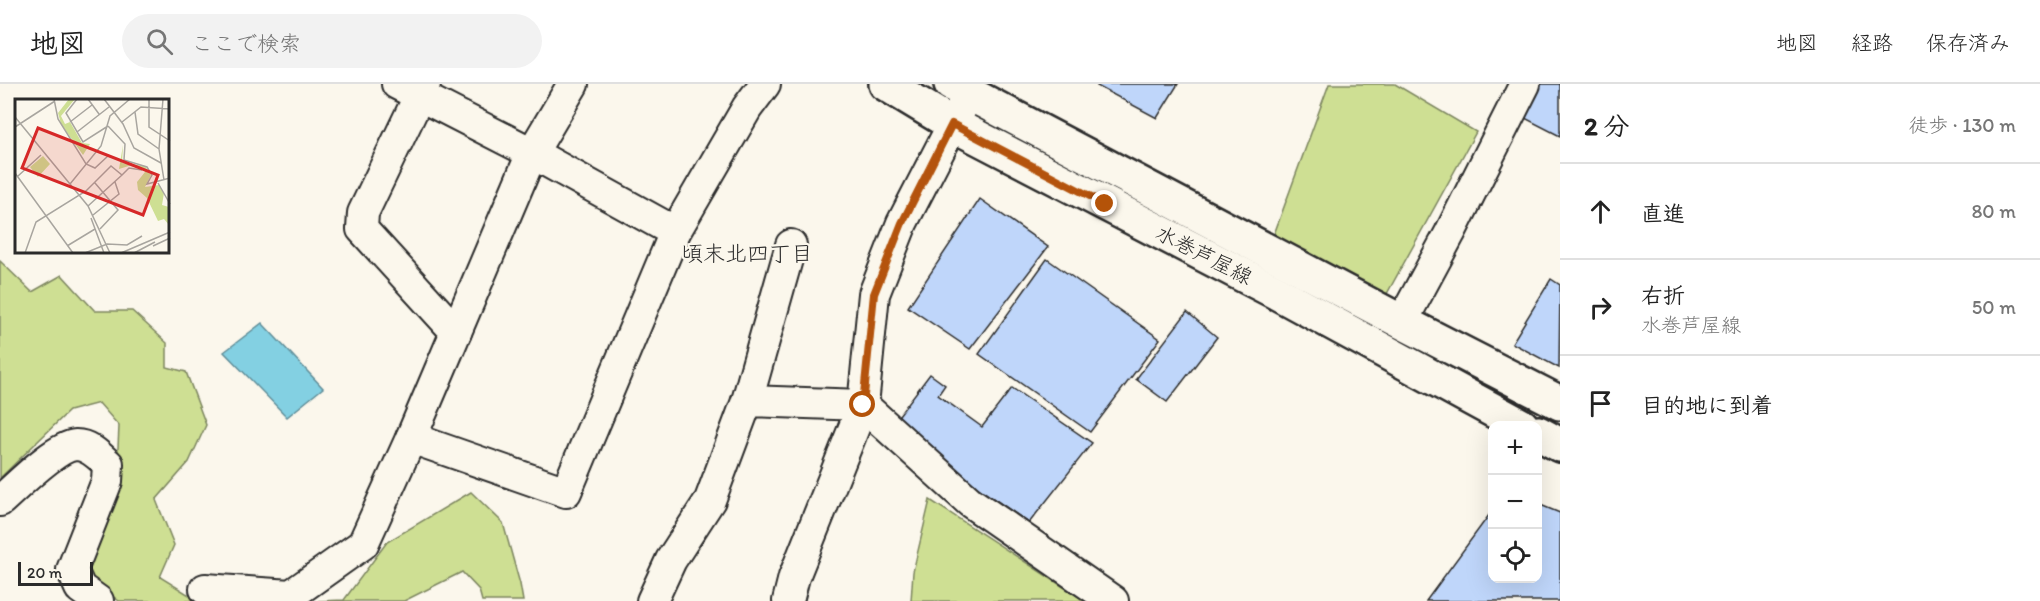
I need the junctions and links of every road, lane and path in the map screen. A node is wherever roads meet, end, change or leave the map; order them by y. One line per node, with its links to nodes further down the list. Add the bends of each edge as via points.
1 (573, 84): 8 (street)
2 (765, 84): 9 (street)
3 (886, 84): 7 (main road, 水巻芦屋線)
4 (1525, 84): 11 (street)
5 (413, 88): 8 (street); 12 (street, via 363,213 362,229)
6 (960, 89): 7 (street); 11 (main road, 水巻芦屋線)
7 (952, 124): 15 (street, via 902,223 874,294); 16 (main road, 水巻芦屋線, via 1272,290)
8 (532, 153): 9 (street); 12 (street)
9 (675, 232): 18 (street, via 566,492)
10 (791, 245): 13 (street)
11 (1402, 322): 14 (main road, 水巻芦屋線)
12 (456, 332): 18 (street)
13 (747, 401): 15 (street); 23 (street, via 710,500 671,560)
14 (1560, 403)
15 (863, 405): 24 (street); 25 (street, via 970,502)
16 (1513, 421)
17 (1542, 435): 19 (main road)
18 (411, 438): 21 (street, via 363,544 291,595)
19 (1560, 445)
20 (0, 501): 22 (street, via 51,456 75,445 95,451 108,464 107,482 72,570 80,588)
21 (205, 590)
22 (98, 601)
23 (652, 601)
24 (788, 601)
25 (1113, 601)

